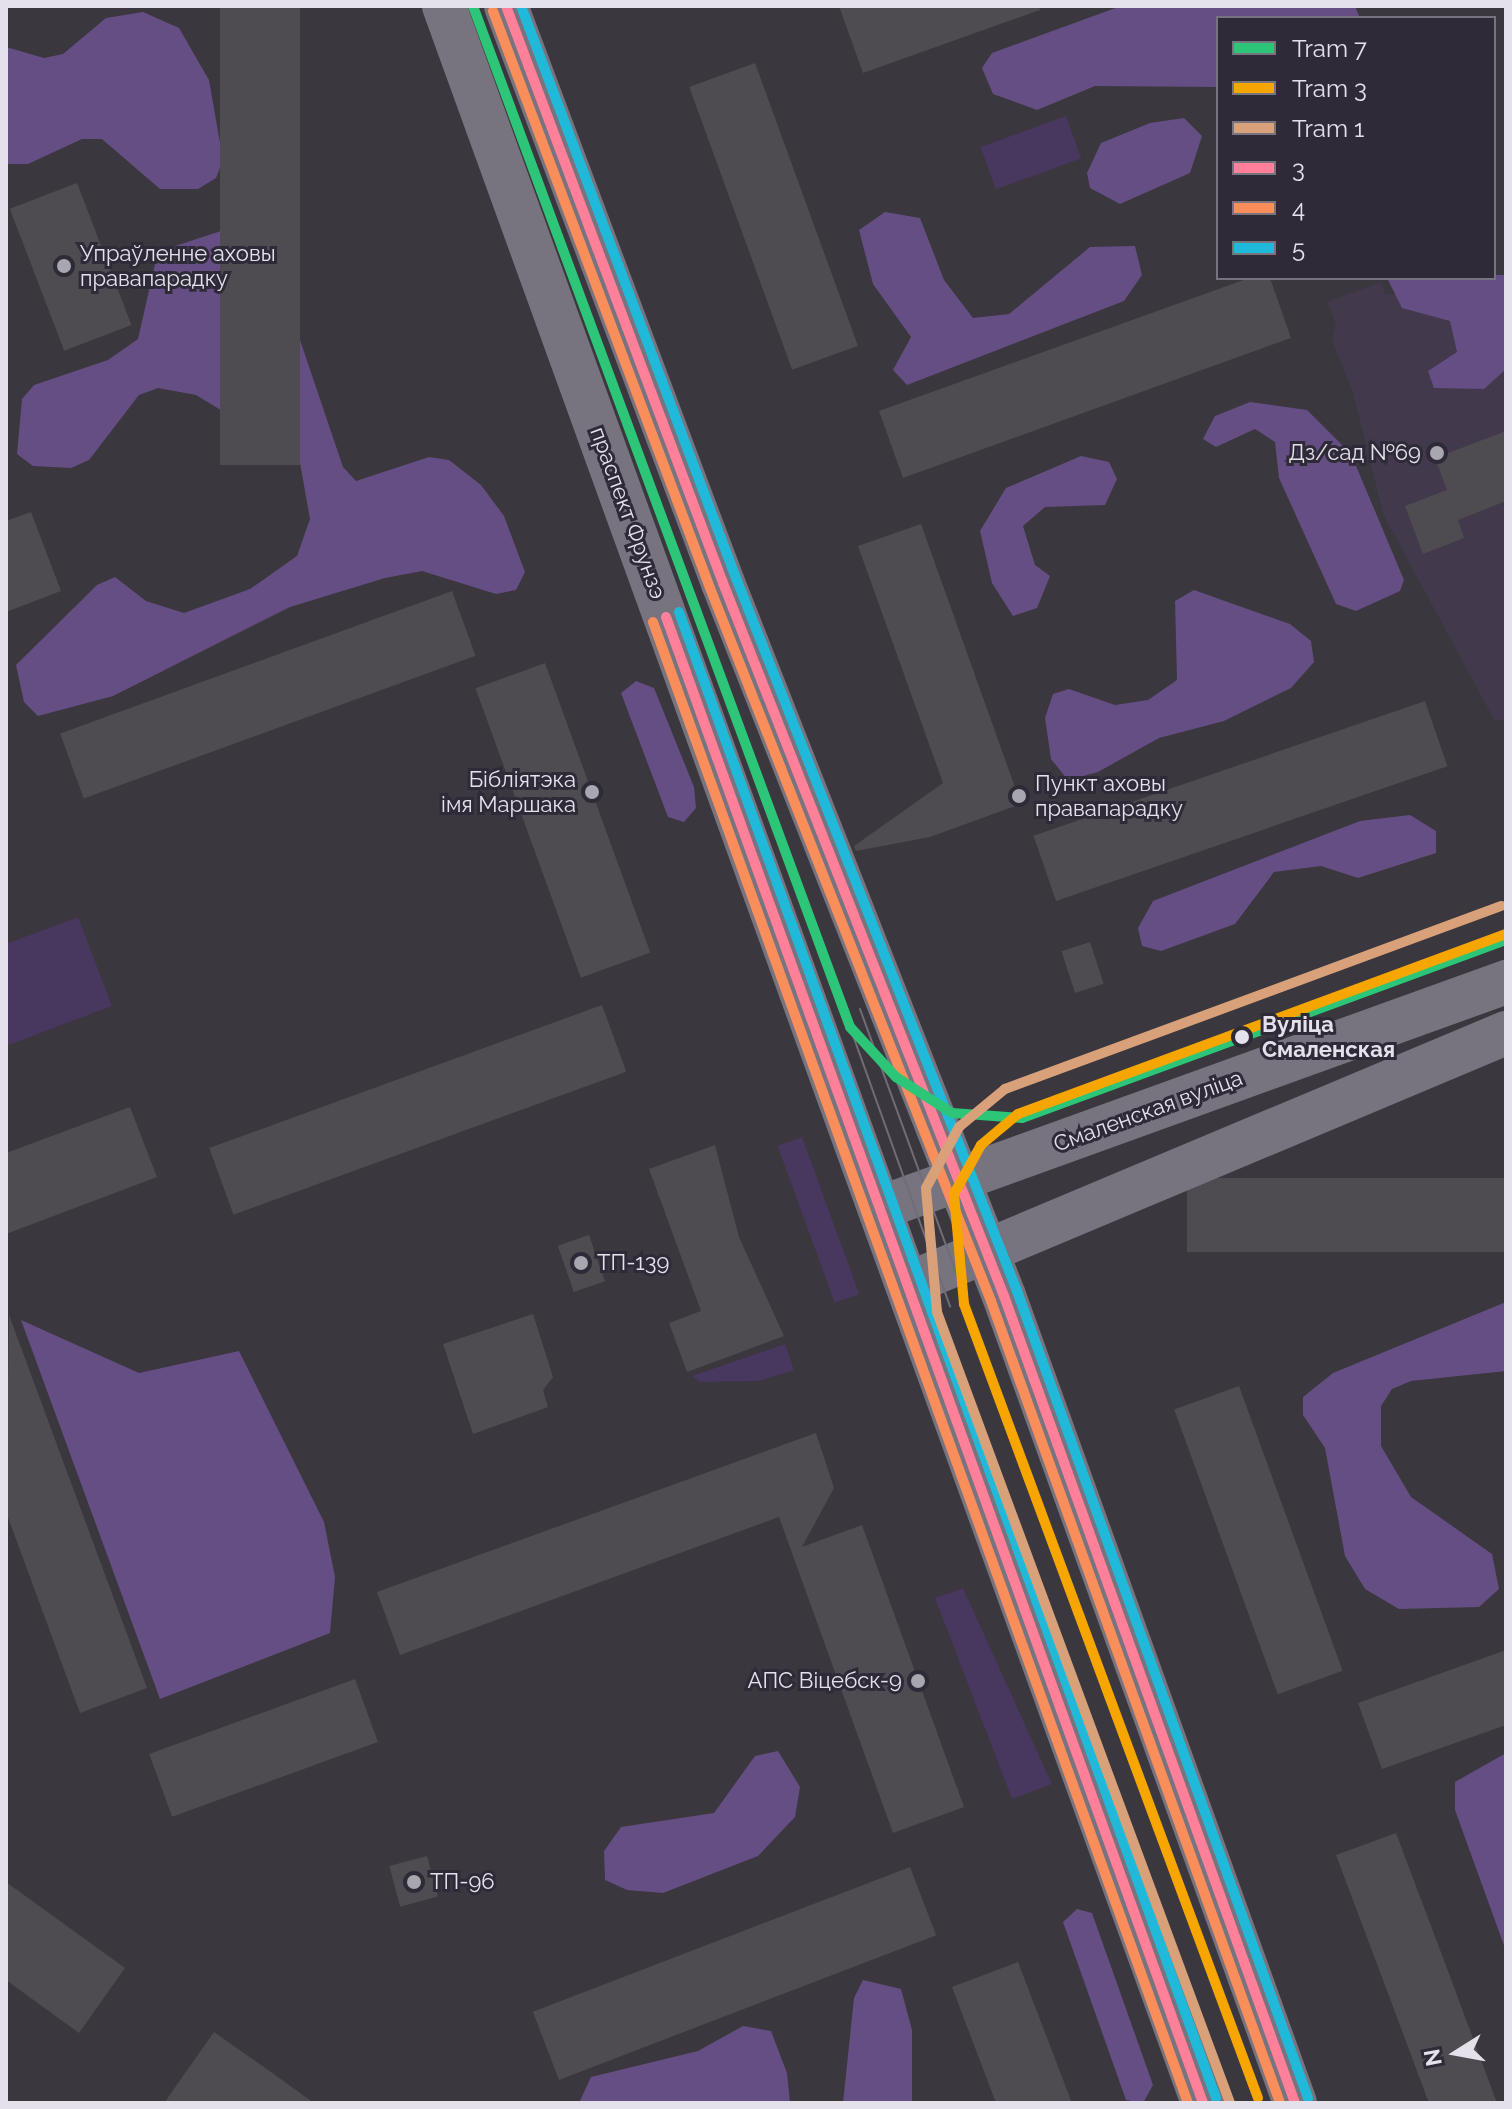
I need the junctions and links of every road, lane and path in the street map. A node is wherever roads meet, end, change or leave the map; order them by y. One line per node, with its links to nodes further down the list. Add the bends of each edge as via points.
1 (444, 6): 6 (main road, праспект Фрунзэ)
2 (506, 6): 5 (main road, via 723,583)
3 (1506, 982): 5 (main road, Смаленская вуліца)
4 (1506, 1033): 7 (main road, via 1162,1173)
5 (959, 1180): 6 (main road, Смаленская вуліца); 7 (main road)
6 (880, 1208): 8 (main road, праспект Фрунзэ)
7 (988, 1253): 8 (main road); 10 (main road)
8 (908, 1284): 9 (main road, праспект Фрунзэ)
9 (1203, 2103)
10 (1295, 2103)

